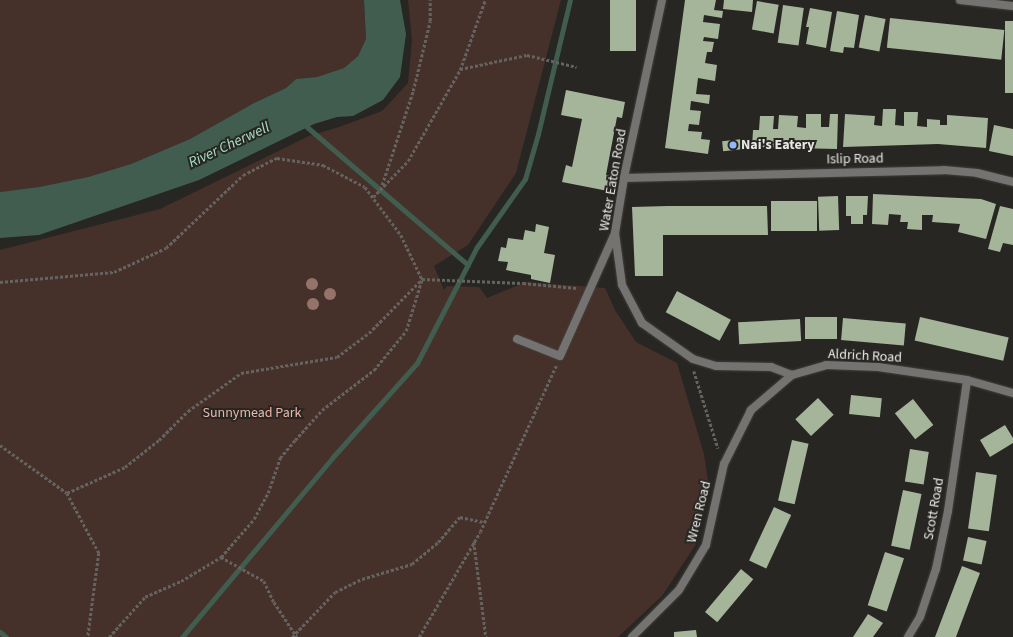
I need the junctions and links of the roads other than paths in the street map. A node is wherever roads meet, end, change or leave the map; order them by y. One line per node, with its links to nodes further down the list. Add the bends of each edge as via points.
1 (662, 0): 4 (street, Water Eaton Road)
2 (960, 0): 3 (street)
3 (1013, 6)
4 (624, 178): 5 (street, Islip Road, via 944,170 977,173); 6 (street, Water Eaton Road)
5 (1013, 182)
6 (615, 233): 7 (street, via 560,356); 8 (street, Water Eaton Road, via 622,285 642,323 693,358 716,366 771,367)
7 (517, 339)
8 (792, 375): 9 (street, Aldrich Road, via 826,365 878,367); 11 (street, Wren Road, via 751,410 724,464 706,545 679,590)
9 (967, 380): 10 (street, Aldrich Road); 12 (street, Scott Road, via 948,511 936,569 920,617)
10 (1013, 393)
11 (632, 637)
12 (908, 637)

